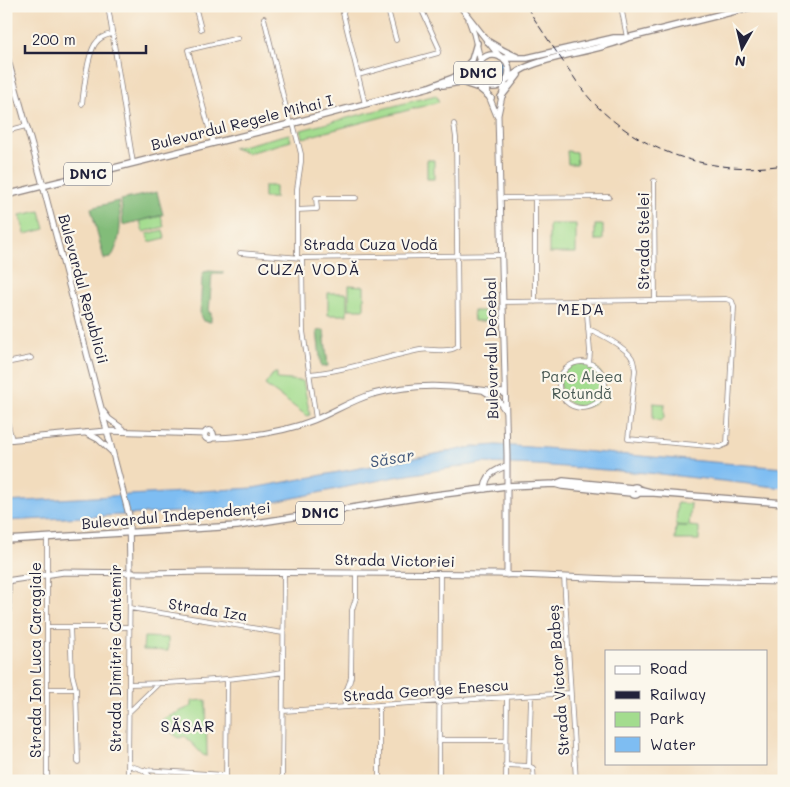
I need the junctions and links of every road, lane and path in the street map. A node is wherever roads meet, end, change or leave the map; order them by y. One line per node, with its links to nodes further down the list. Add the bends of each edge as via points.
1 (10, 6): 10 (street)
2 (108, 6): 14 (street)
3 (195, 6): 13 (street)
4 (344, 6): 25 (street)
5 (387, 6): 17 (street)
6 (420, 6): 25 (street, via 439,48 438,53)
7 (460, 6): 11 (street)
8 (621, 6): 16 (street)
9 (755, 6): 16 (main road, DN1C)
10 (6, 12)
11 (465, 13): 18 (street); 19 (street)
12 (264, 18): 35 (street)
13 (201, 29)
14 (112, 34): 32 (street, via 94,45); 40 (street)
15 (238, 38): 39 (street, via 188,50)
16 (627, 38): 22 (main road, DN1C); 24 (main road, DN1C)
17 (396, 40)
18 (487, 41): 21 (street); 22 (main road)
19 (477, 44): 23 (street); 26 (main road, via 472,60)
20 (6, 53): 37 (street, Bulevardul Republicii)
21 (501, 58): 22 (main road, DN1C); 23 (main road, DN1C, via 487,57); 27 (main road, DN1C, via 509,70)
22 (521, 58)
23 (480, 63): 26 (main road, Bulevardul Regele Mihai I / DN1C); 28 (main road, DN1C, via 478,74)
24 (522, 70): 27 (main road, DN1C); 31 (main road)
25 (358, 75): 33 (street)
26 (459, 79): 28 (main road, Bulevardul Regele Mihai I / DN1C); 29 (main road, Bulevardul Regele Mihai I / DN1C); 29 (main road, Bulevardul Regele Mihai I / DN1C); 30 (main road, via 479,88)
27 (506, 80): 28 (main road, DN1C, via 495,87); 31 (street, Bulevardul Decebal)
28 (483, 83): 30 (street, Bulevardul Decebal)
29 (429, 87): 33 (main road, Bulevardul Regele Mihai I / DN1C)
30 (490, 98): 34 (street, Bulevardul Decebal)
31 (501, 98): 34 (street, Bulevardul Decebal)
32 (82, 104)
33 (365, 104): 35 (main road, Bulevardul Regele Mihai I / DN1C)
34 (499, 121): 47 (street, Bulevardul Decebal)
35 (291, 124): 39 (main road, Bulevardul Regele Mihai I / DN1C); 48 (street, via 301,154)
36 (454, 124): 51 (street)
37 (26, 126): 38 (street); 42 (street, Bulevardul Republicii)
38 (6, 131)
39 (213, 144): 40 (main road, Bulevardul Regele Mihai I / DN1C)
40 (133, 163): 42 (main road, Bulevardul Regele Mihai I / DN1C)
41 (654, 181): 53 (street, Strada Stelei)
42 (43, 186): 43 (main road, Bulevardul Regele Mihai I / DN1C); 64 (street, Bulevardul Republicii)
43 (6, 195)
44 (609, 196): 45 (street)
45 (535, 197): 47 (street); 56 (street)
46 (356, 198): 48 (street, via 316,198 316,209)
47 (501, 198): 50 (street, Bulevardul Decebal)
48 (297, 210): 52 (street)
49 (240, 253): 52 (street, Strada Cuza Vodă)
50 (502, 255): 51 (street, Strada Cuza Vodă); 55 (street, Bulevardul Decebal)
51 (457, 256): 52 (street, Strada Cuza Vodă); 61 (street, via 458,346 452,350 410,352)
52 (299, 258): 61 (street)
53 (655, 300): 54 (street); 57 (street, via 732,301 731,382 728,441 725,446 628,439 634,361 624,349)
54 (586, 301): 56 (street); 57 (street)
55 (503, 302): 56 (street); 63 (street, Bulevardul Decebal)
56 (535, 302)
57 (588, 329): 60 (street)
58 (31, 358): 59 (street)
59 (6, 363)
60 (589, 364): 60 (street, via 573,364 560,377 562,396 576,408 593,406 604,394 603,375)
61 (309, 374): 67 (street)
62 (481, 390): 63 (street); 65 (street, via 498,400); 67 (street, via 436,385 394,389 359,399)
63 (505, 393): 65 (street, Bulevardul Decebal)
64 (101, 409): 68 (street, Bulevardul Republicii); 69 (street, via 109,419)
65 (505, 412): 73 (street, Bulevardul Decebal)
66 (6, 417): 71 (street)
67 (316, 419): 69 (street, via 275,432 226,437 214,436 209,431 205,436)
68 (106, 430): 69 (street); 70 (street); 72 (street, Bulevardul Republicii)
69 (126, 430)
70 (86, 433): 71 (street); 72 (street, via 98,438)
71 (9, 440)
72 (111, 451): 77 (street, Bulevardul Republicii, via 129,516)
73 (506, 466): 74 (street, Bulevardul Decebal); 75 (street, via 491,473)
74 (506, 486): 75 (main road, Bulevardul Independenței / DN1C); 76 (main road, Bulevardul Independenței / DN1C, via 563,481 635,491); 85 (street, Bulevardul Decebal)
75 (485, 489): 77 (main road, Bulevardul Independenței / DN1C, via 237,526)
76 (784, 503)
77 (129, 533): 78 (main road, Bulevardul Independenței / DN1C); 80 (street, Strada Dimitrie Cantemir)
78 (47, 538): 79 (main road, Bulevardul Independenței / DN1C); 82 (street, Strada Ion Luca Caragiale)
79 (6, 540)
80 (130, 572): 81 (street, Strada Victoriei); 82 (street, Strada Victoriei); 89 (street, Strada Dimitrie Cantemir)
81 (284, 572): 83 (street, Strada Victoriei); 94 (street)
82 (47, 573): 87 (street, Strada Victoriei); 91 (street, Strada Ion Luca Caragiale)
83 (356, 573): 84 (street, Strada Victoriei); 106 (street, via 351,677 344,692)
84 (440, 574): 85 (street, Strada Victoriei); 104 (street)
85 (508, 575): 86 (street, Strada Victoriei)
86 (564, 577): 88 (street, Strada Victoriei); 101 (street, Strada Victor Babeș)
87 (8, 581): 90 (street, via 9,619)
88 (784, 582)
89 (130, 608): 93 (street, Strada Dimitrie Cantemir); 94 (street, Strada Iza)
90 (6, 623)
91 (47, 627): 92 (street); 99 (street, Strada Ion Luca Caragiale)
92 (70, 627): 93 (street); 100 (street)
93 (130, 628): 98 (street, Strada Dimitrie Cantemir)
94 (283, 633): 95 (street)
95 (283, 672): 96 (street); 107 (street)
96 (227, 680): 97 (street); 116 (street)
97 (159, 683): 98 (street); 108 (street)
98 (130, 684): 108 (street, Strada Dimitrie Cantemir)
99 (47, 689): 100 (street); 117 (street, Strada Ion Luca Caragiale)
100 (76, 689): 111 (street)
101 (571, 693): 102 (street, Strada George Enescu); 126 (street, Strada Victor Babeș)
102 (531, 696): 103 (street, Strada George Enescu); 114 (street)
103 (507, 697): 104 (street, Strada George Enescu); 110 (street)
104 (440, 702): 105 (street, Strada George Enescu); 109 (street)
105 (379, 705): 106 (street, Strada George Enescu); 122 (street)
106 (344, 707): 107 (street, Strada George Enescu)
107 (283, 711): 121 (street)
108 (128, 712): 112 (street, Strada Dimitrie Cantemir)
109 (439, 740): 110 (street); 123 (street)
110 (506, 740): 113 (street)
111 (78, 762)
112 (128, 765): 115 (street); 118 (street, Strada Dimitrie Cantemir, via 127,778)
113 (506, 765): 114 (street); 124 (street)
114 (530, 766): 125 (street)
115 (143, 770): 116 (street); 119 (street)
116 (226, 775): 120 (street)
117 (47, 781)
118 (122, 781)
119 (155, 781)
120 (226, 781)
121 (282, 781)
122 (379, 781)
123 (439, 781)
124 (506, 781)
125 (534, 781)
126 (576, 781)

